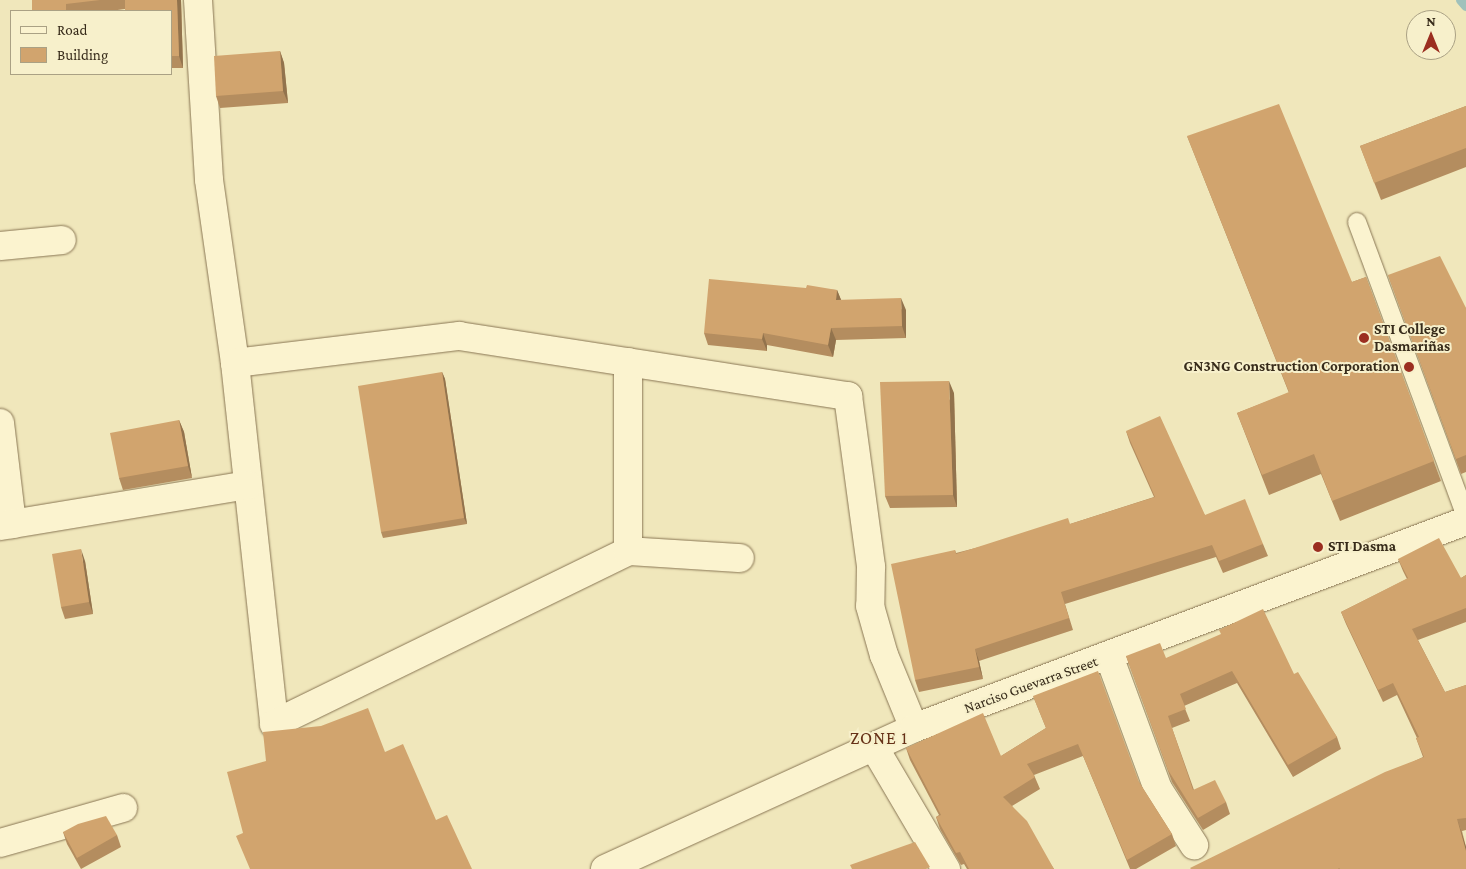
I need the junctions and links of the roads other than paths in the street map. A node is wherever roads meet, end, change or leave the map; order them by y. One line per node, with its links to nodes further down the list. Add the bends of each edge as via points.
1 (198, 0): 6 (street, via 209,180)
2 (1357, 222): 9 (lane)
3 (62, 240): 4 (street)
4 (0, 246)
5 (628, 362): 6 (street, via 459,336); 11 (street); 14 (street, via 848,396 871,567 870,606 884,655)
6 (235, 363): 8 (street)
7 (0, 422): 10 (street)
8 (248, 485): 10 (street); 11 (street, via 274,724)
9 (1466, 519): 13 (street, Narciso Guevarra Street)
10 (6, 525)
11 (628, 551): 12 (street)
12 (740, 558)
13 (1109, 656): 14 (street, Narciso Guevarra Street); 18 (street, via 1158,789)
14 (914, 728): 15 (street, Narciso Guevarra Street)
15 (874, 747): 19 (street, Narciso Guevarra Street); 20 (street)
16 (123, 808): 17 (street)
17 (0, 843)
18 (1194, 846)
19 (605, 869)
20 (946, 869)

